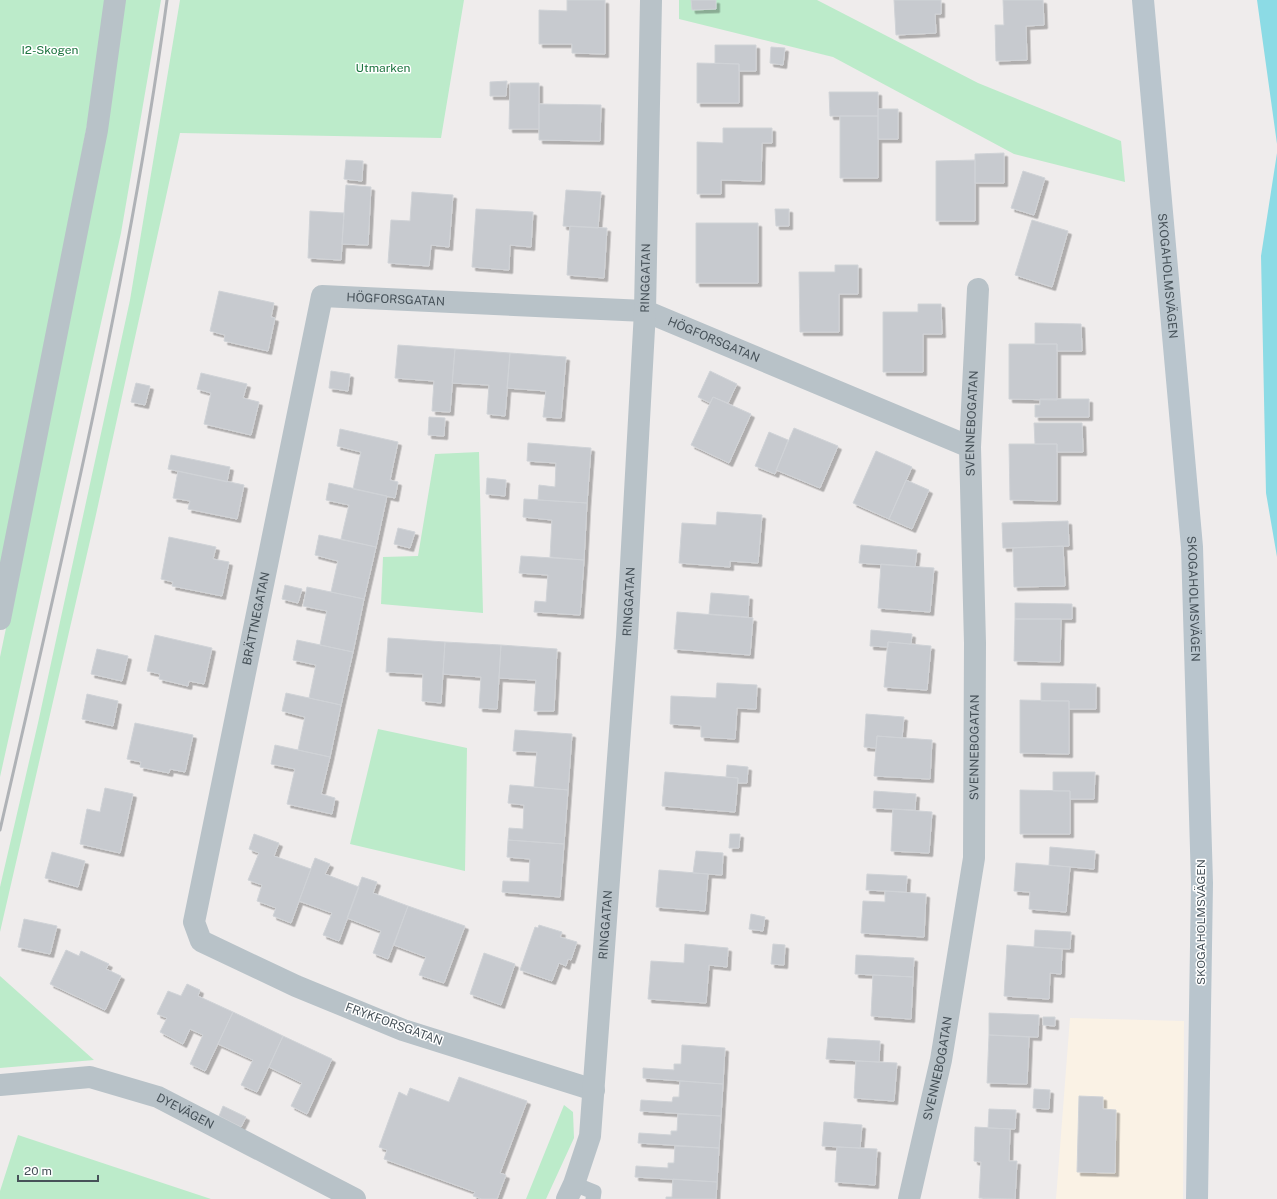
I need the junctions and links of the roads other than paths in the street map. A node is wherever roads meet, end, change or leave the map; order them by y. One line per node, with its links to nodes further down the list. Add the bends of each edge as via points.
1 (115, 0): 8 (street, via 96,130)
2 (652, 0): 6 (street, RINGGATAN)
3 (1143, 0): 16 (street, SKOGAHOLMSVÄGEN, via 1192,547 1202,883)
4 (978, 289): 7 (street, SVENNEBOGATAN)
5 (322, 296): 6 (street, HÖGFORSGATAN); 9 (street, BRÄTTNEGATAN, via 194,922)
6 (645, 311): 7 (street, HÖGFORSGATAN); 11 (street, RINGGATAN, via 627,638)
7 (970, 447): 15 (street, SVENNEBOGATAN, via 975,643 974,858 941,1060)
8 (0, 619)
9 (201, 941): 11 (street, FRYKFORSGATAN, via 296,986 403,1030)
10 (0, 1085): 13 (street, DYEVÄGEN, via 90,1077 158,1097)
11 (594, 1090): 12 (street, RINGGATAN, via 590,1136)
12 (570, 1191): 14 (lane, via 594,1192)
13 (355, 1199)
14 (593, 1199)
15 (909, 1199)
16 (1197, 1199)

